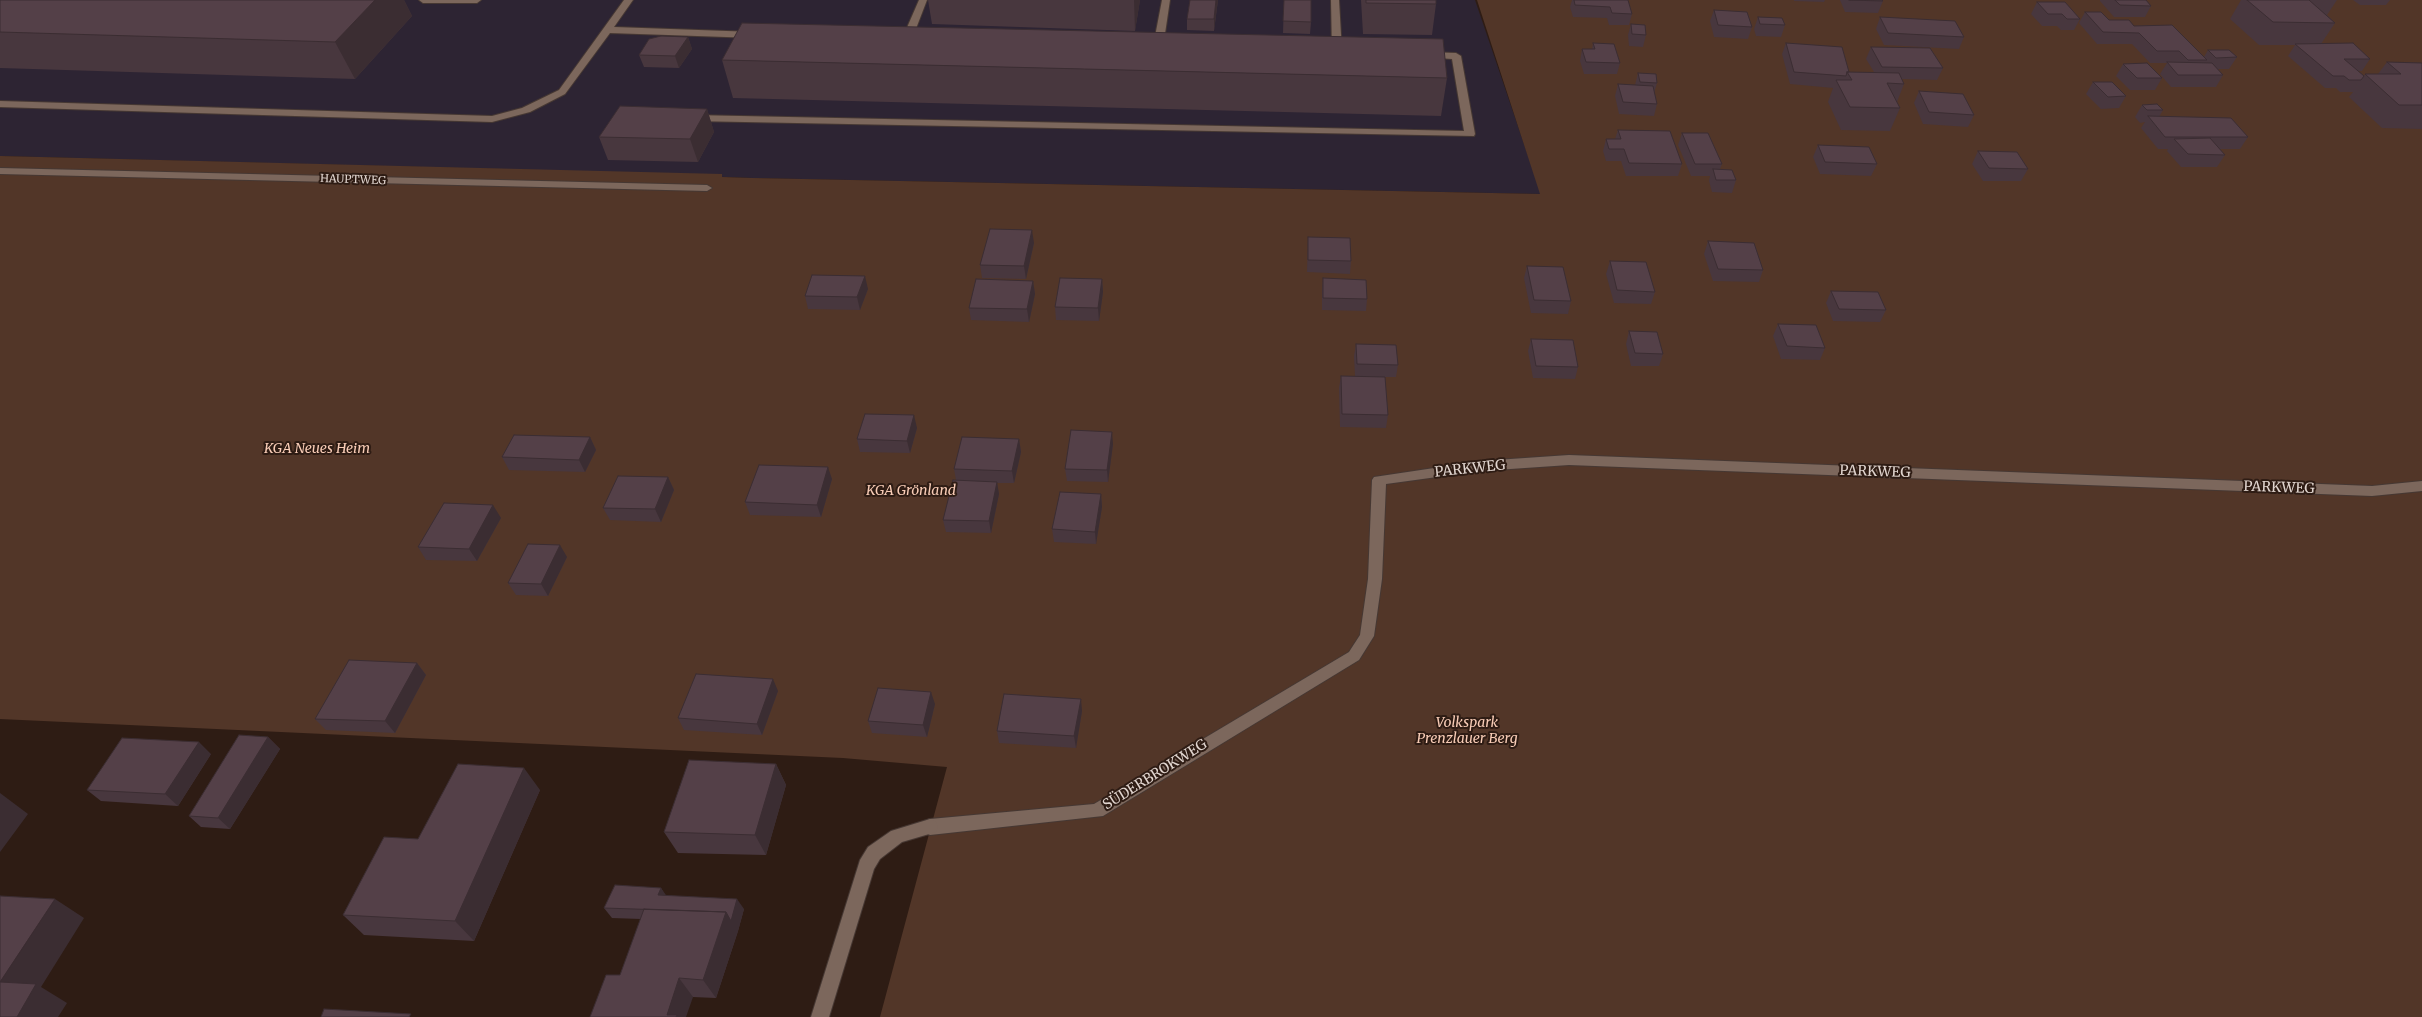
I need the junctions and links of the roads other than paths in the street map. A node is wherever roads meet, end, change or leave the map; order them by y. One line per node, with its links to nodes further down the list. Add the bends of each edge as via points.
1 (423, 0): 2 (street)
2 (477, 0)
3 (629, 0): 7 (street)
4 (923, 0): 9 (street)
5 (1166, 0): 10 (street)
6 (1335, 0): 11 (street)
7 (608, 30): 8 (street); 13 (street, via 562,92 526,110 492,119)
8 (770, 35)
9 (907, 39)
10 (1158, 47)
11 (1337, 52)
12 (1412, 54): 14 (street, via 1456,56 1470,134)
13 (0, 104)
14 (683, 117)
15 (0, 171): 16 (street, HAUPTWEG)
16 (707, 188)
17 (1379, 480): 18 (street, PARKWEG, via 1480,466 1569,460 2372,491); 19 (street, SÜDERBROKWEG, via 1375,579 1367,636 1354,656 1097,811 930,828 897,836 874,853 866,866)
18 (2422, 486)
19 (820, 1017)

